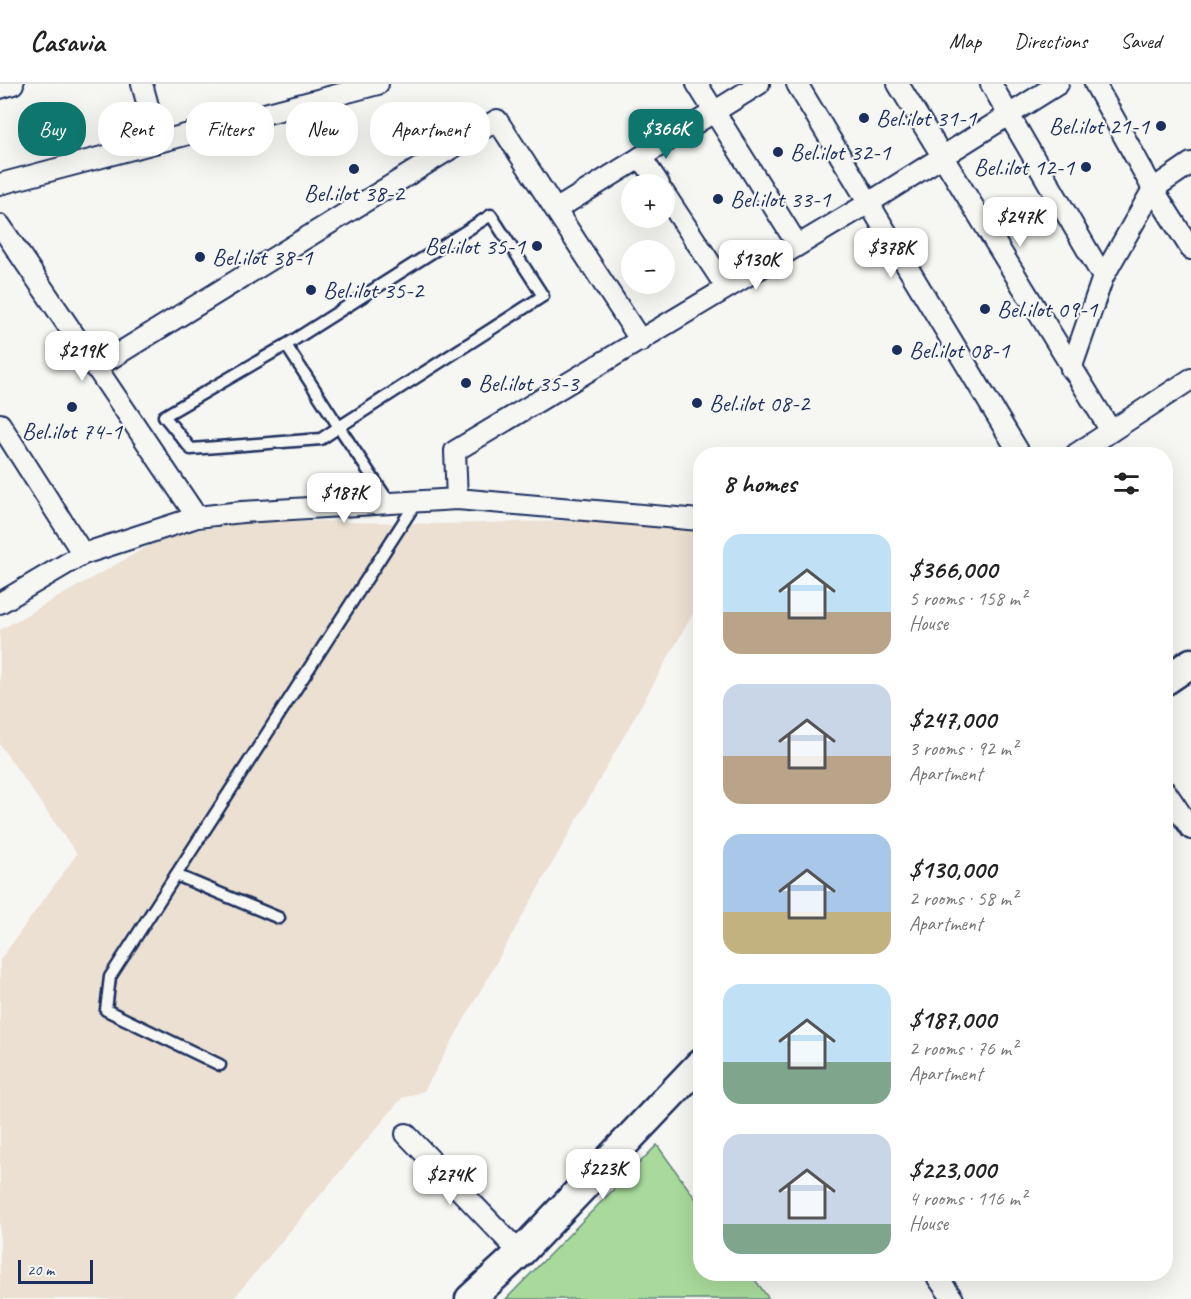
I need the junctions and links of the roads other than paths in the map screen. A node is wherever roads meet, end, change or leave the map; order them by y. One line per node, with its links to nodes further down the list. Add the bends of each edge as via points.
1 (13, 84): 11 (street)
2 (141, 84): 12 (street)
3 (378, 84): 15 (street)
4 (697, 84): 13 (street)
5 (759, 84): 13 (street)
6 (797, 84): 23 (street)
7 (898, 84): 17 (street)
8 (991, 84): 14 (street)
9 (1058, 84): 14 (street)
10 (1095, 84): 22 (street)
11 (0, 88)
12 (146, 102)
13 (715, 111): 18 (street); 27 (street)
14 (1008, 114): 17 (street); 29 (street)
15 (174, 138)
16 (105, 156): 21 (street)
17 (943, 156): 23 (street); 34 (street)
18 (641, 157): 20 (street); 24 (street)
19 (1191, 163): 22 (street)
20 (652, 174)
21 (0, 184)
22 (1153, 189): 28 (street); 29 (street)
23 (867, 204): 27 (street); 39 (street)
24 (557, 209): 31 (street); 33 (street, via 498,120)
25 (675, 210): 30 (street)
26 (2, 233): 33 (street)
27 (797, 244): 30 (street)
28 (1191, 249)
29 (1103, 277): 34 (street)
30 (726, 287): 31 (street)
31 (641, 341): 41 (street, via 455,451)
32 (286, 345): 37 (lane); 37 (lane, via 164,416 191,449 321,439); 37 (lane, via 491,215 543,296)
33 (95, 368): 44 (street)
34 (1071, 369): 38 (street)
35 (1191, 379): 38 (street)
36 (0, 424): 46 (street)
37 (339, 428): 43 (lane)
38 (1111, 431): 40 (street)
39 (1016, 447)
40 (1087, 447)
41 (457, 499): 42 (street); 45 (street)
42 (418, 500): 43 (street); 52 (lane)
43 (389, 502): 44 (street)
44 (197, 517): 46 (street)
45 (693, 519)
46 (83, 554): 47 (street)
47 (0, 603)
48 (1191, 663): 49 (street)
49 (1173, 675)
50 (1173, 802): 51 (street)
51 (1191, 829)
52 (176, 875): 53 (lane); 54 (lane, via 110,977 106,1010)
53 (279, 918)
54 (220, 1065)
55 (693, 1071): 57 (street)
56 (406, 1134): 57 (street)
57 (520, 1253): 59 (street)
58 (940, 1281): 60 (street)
59 (470, 1299)
60 (953, 1299)

